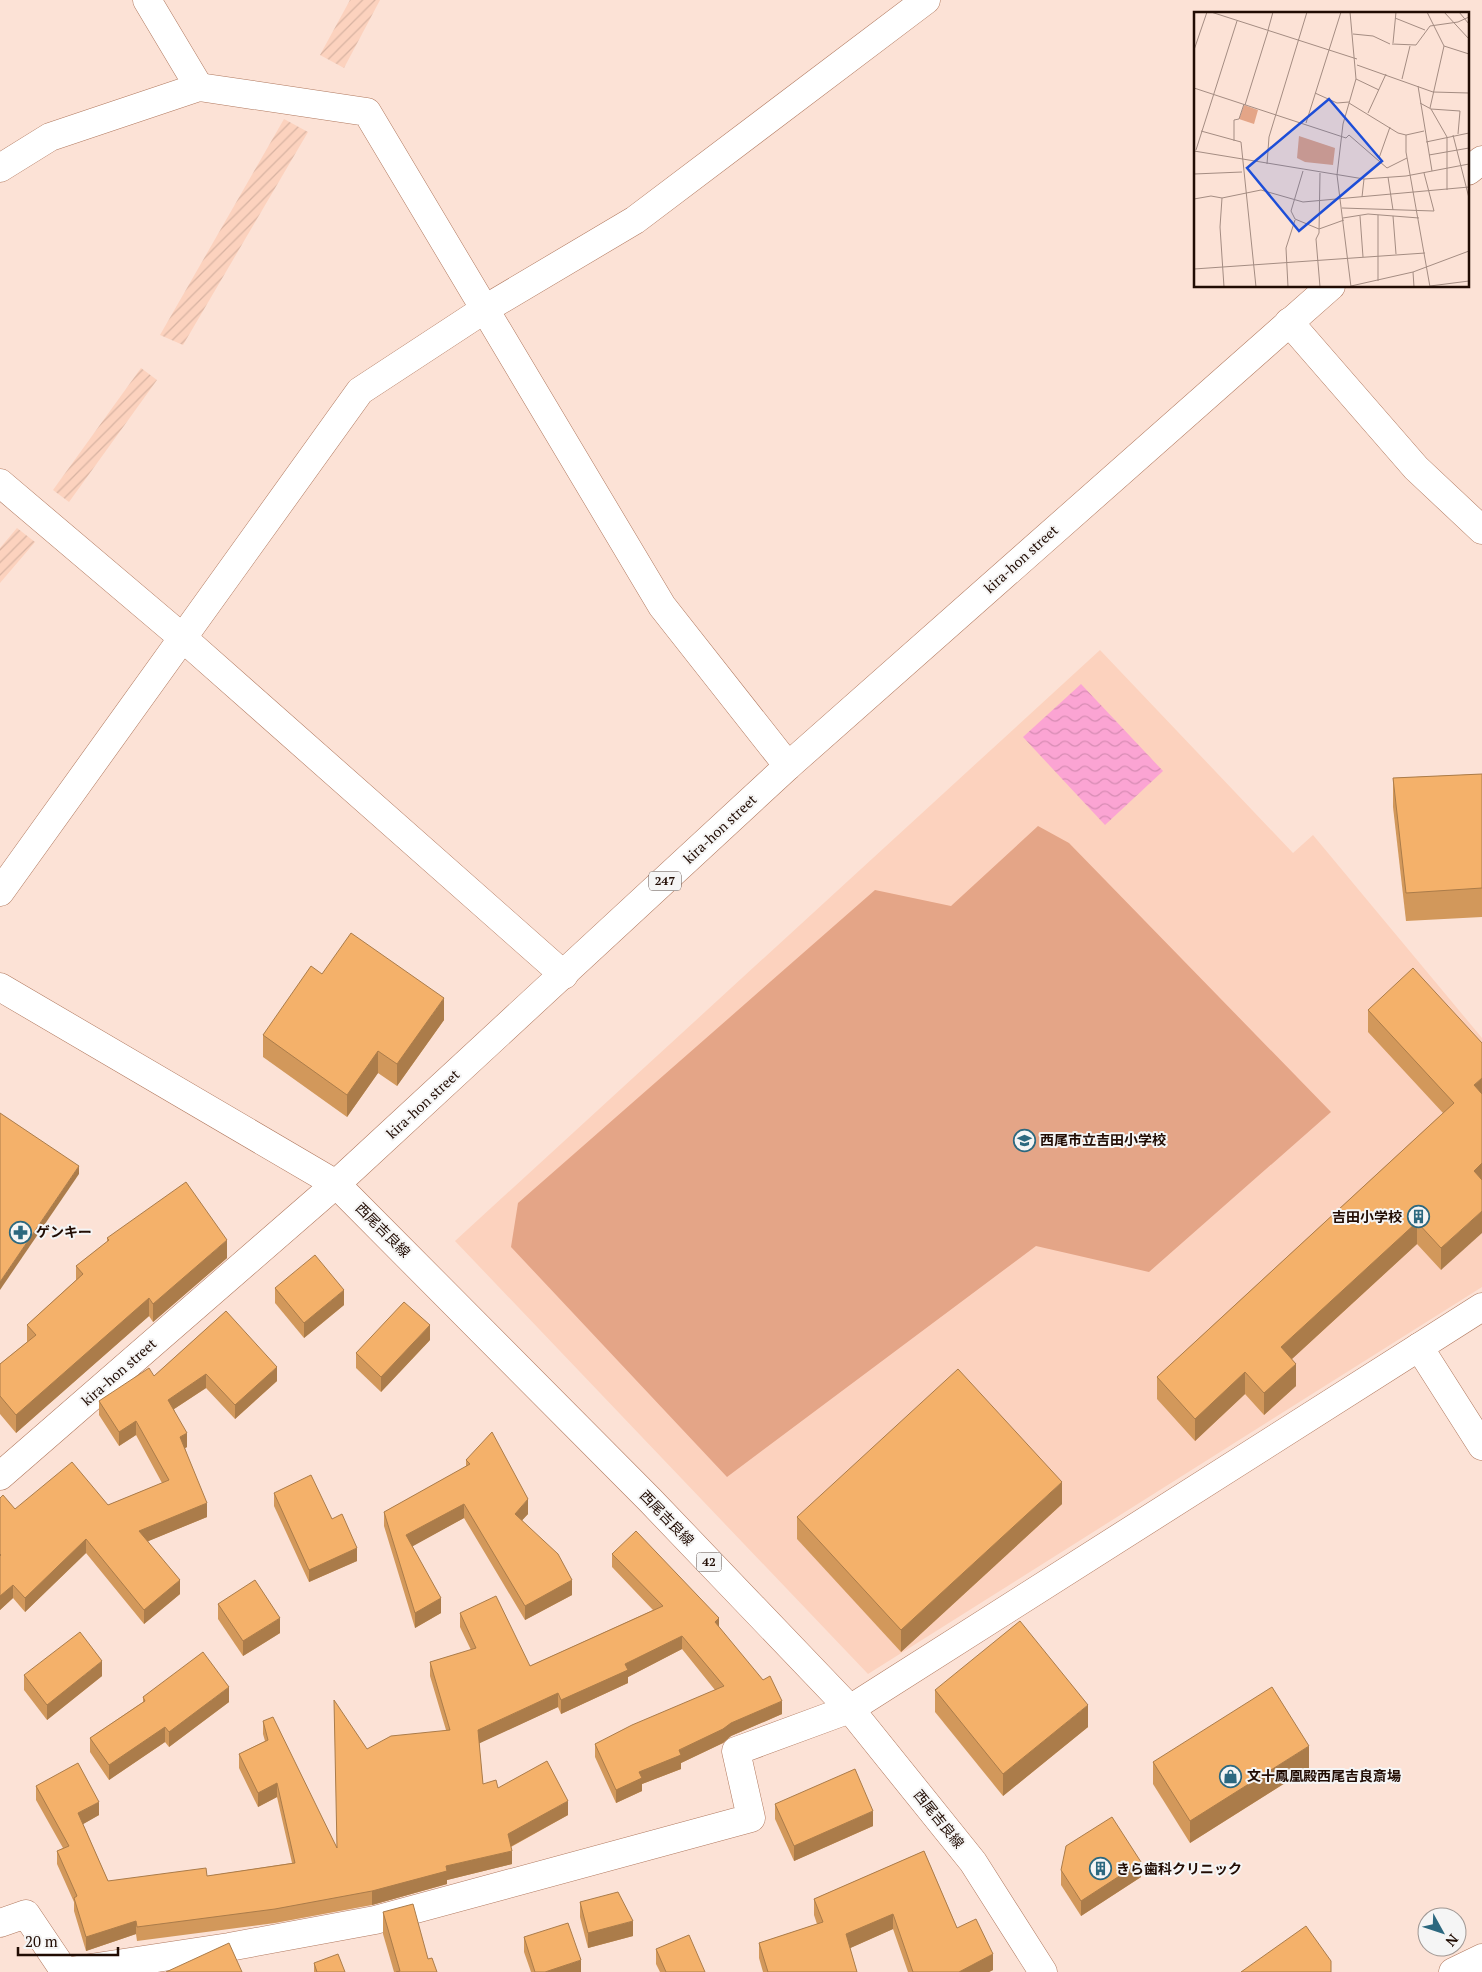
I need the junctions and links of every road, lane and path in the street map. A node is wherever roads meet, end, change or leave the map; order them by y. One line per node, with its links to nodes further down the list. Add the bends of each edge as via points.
1 (147, 0): 3 (main road)
2 (926, 0): 8 (main road, via 635,220)
3 (199, 88): 5 (main road, via 50,136); 8 (main road, via 367,112)
4 (1482, 160): 6 (main road)
5 (0, 168)
6 (1470, 169)
7 (1329, 288): 9 (main road, kira-hon street / 247)
8 (484, 309): 12 (main road, via 360,391); 13 (main road, via 662,606)
9 (1289, 322): 11 (main road, via 1416,468); 13 (main road, kira-hon street / 247)
10 (0, 483): 12 (main road)
11 (1482, 530)
12 (184, 638): 14 (main road); 15 (main road)
13 (788, 766): 15 (main road, kira-hon street / 247)
14 (0, 892)
15 (564, 975): 17 (main road, kira-hon street / 247)
16 (0, 987): 17 (main road, 西尾吉良線)
17 (336, 1184): 21 (main road, kira-hon street / 247); 22 (main road, 西尾吉良線 / 42, via 650,1500)
18 (1482, 1307): 19 (main road)
19 (1419, 1347): 20 (main road); 22 (main road)
20 (1482, 1446)
21 (0, 1476)
22 (850, 1709): 25 (main road, via 736,1751 751,1818 375,1920 229,1947); 26 (main road, 西尾吉良線 / 42, via 974,1862)
23 (0, 1923): 25 (main road, via 26,1914)
24 (1482, 1958): 27 (main road)
25 (64, 1972)
26 (1043, 1972)
27 (1453, 1972)

